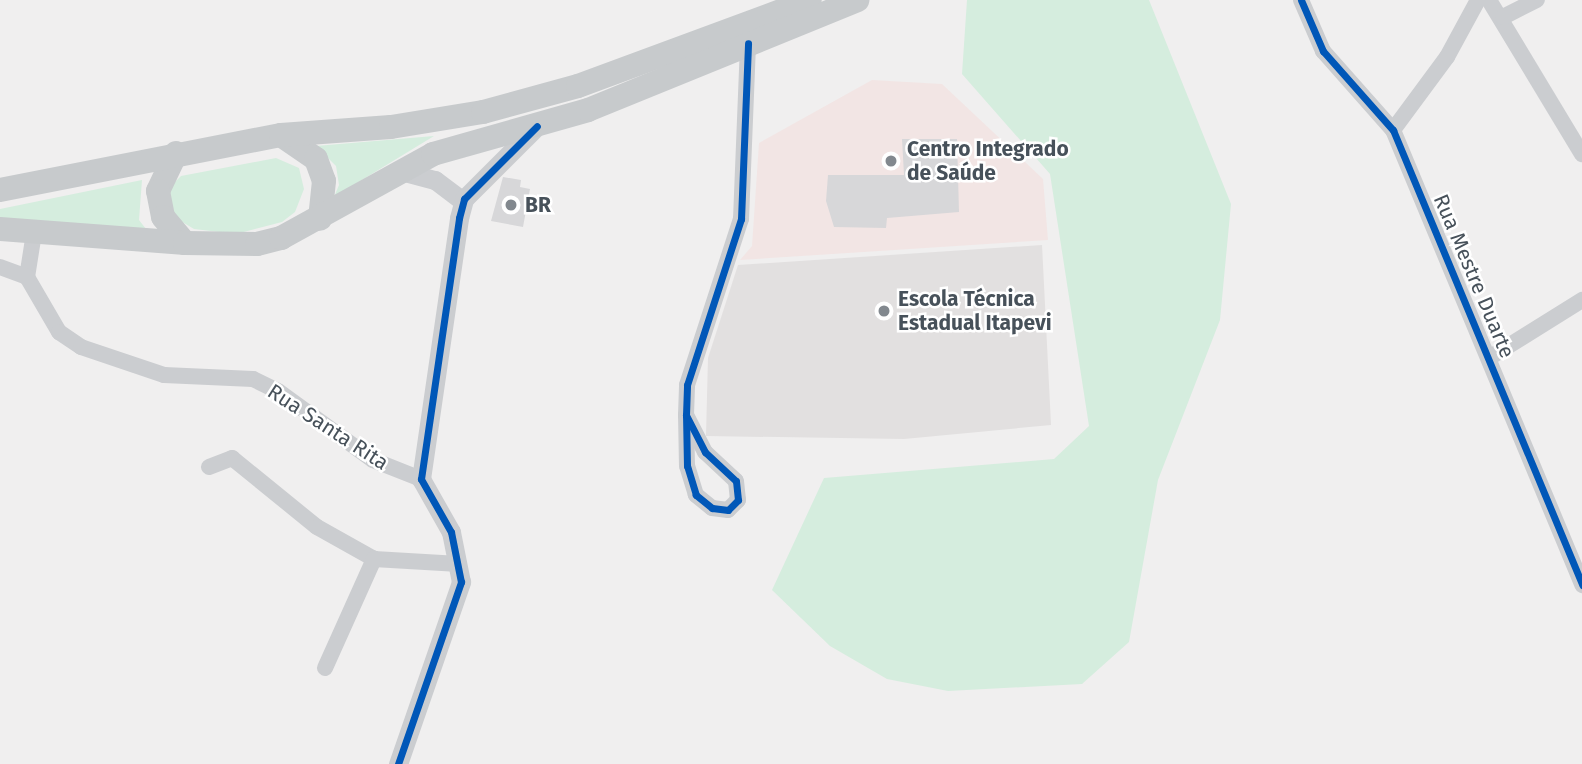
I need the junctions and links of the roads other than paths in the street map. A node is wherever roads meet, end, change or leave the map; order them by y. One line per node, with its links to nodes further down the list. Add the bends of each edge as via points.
1 (810, 0): 11 (main road, via 578,86 483,112 391,127)
2 (857, 0): 8 (main road)
3 (1301, 0): 10 (street, Rua Mestre Duarte, via 1323,51)
4 (1478, 0): 10 (street, via 1447,57)
5 (1489, 0): 7 (street)
6 (1537, 0): 7 (street)
7 (1503, 18): 13 (street)
8 (748, 43): 9 (main road); 25 (street, via 741,219 698,342)
9 (537, 126): 14 (main road, via 479,137); 16 (street)
10 (1393, 130): 24 (street, Rua Mestre Duarte)
11 (281, 135): 12 (main road); 17 (main road, via 316,159 324,181)
12 (176, 153): 15 (main road); 20 (main road, via 158,191 163,217)
13 (1582, 154)
14 (401, 171): 16 (street, via 435,180); 17 (main road)
15 (0, 190)
16 (463, 201): 27 (street)
17 (320, 219): 20 (main road, via 257,244)
18 (0, 229): 19 (main road)
19 (34, 233): 20 (main road); 22 (street)
20 (185, 243)
21 (0, 267): 22 (street)
22 (27, 277): 27 (street, Rua Santa Rita, via 59,332 82,347 164,375 253,379 278,391 373,460)
23 (1582, 300): 24 (street)
24 (1489, 358): 30 (street, Rua Mestre Duarte)
25 (686, 415): 25 (street, via 705,452 736,481 738,500 727,510 712,508 696,495 687,466)
26 (209, 467): 28 (street, via 232,458 317,527)
27 (421, 479): 29 (street, via 451,532)
28 (374, 559): 29 (street); 31 (street)
29 (459, 564): 32 (street, via 455,607)
30 (1582, 585)
31 (325, 667)
32 (398, 764)

